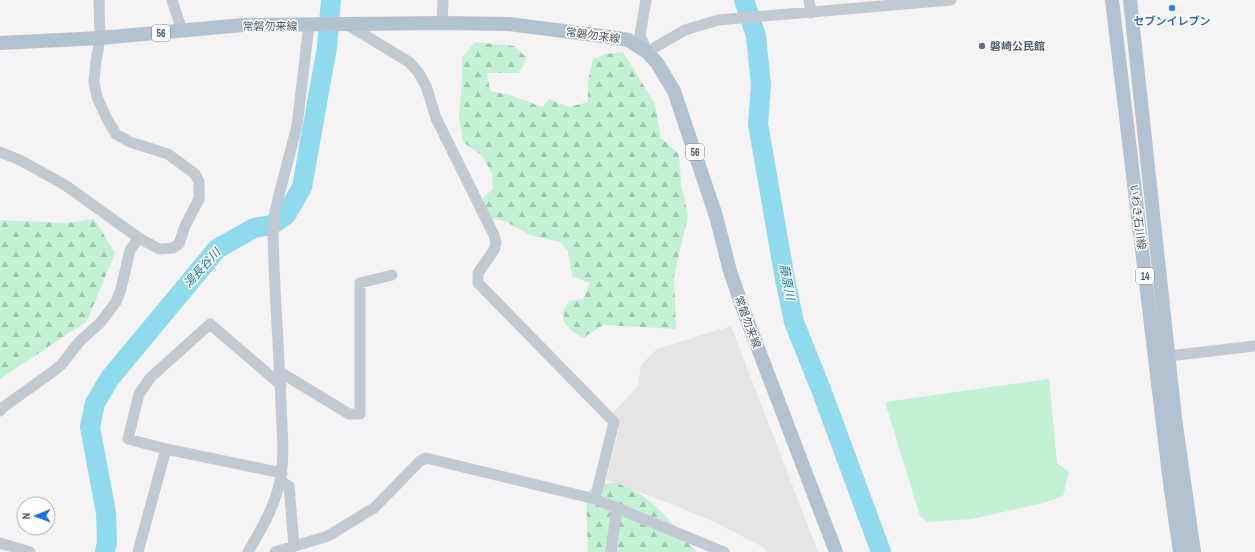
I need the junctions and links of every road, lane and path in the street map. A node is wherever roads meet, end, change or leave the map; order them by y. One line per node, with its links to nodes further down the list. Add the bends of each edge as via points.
1 (99, 0): 15 (street)
2 (172, 0): 14 (street)
3 (443, 0): 11 (street)
4 (646, 0): 17 (street, via 640,35)
5 (809, 0): 10 (street)
6 (950, 0): 9 (street)
7 (1112, 0): 22 (main road, いわき石川線 / 14)
8 (1130, 0): 22 (main road, いわき石川線 / 14)
9 (886, 3): 10 (street)
10 (811, 13): 17 (street, via 718,20 685,30)
11 (442, 23): 13 (main road, 常磐勿来線 / 56); 17 (main road, 常磐勿来線 / 56, via 509,24 617,38 628,40)
12 (315, 25): 13 (main road, 常磐勿来線 / 56); 14 (main road, 常磐勿来線 / 56, via 243,25); 23 (street, via 297,126 275,212)
13 (343, 25): 28 (street, via 409,62 418,72 426,86 436,118 494,235 494,250 478,273 478,283 614,422)
14 (182, 31): 15 (main road, 常磐勿来線 / 56)
15 (100, 38): 16 (main road, 常磐勿来線 / 56); 19 (street, via 94,82 96,97 116,134 144,148 168,154 195,174 199,182 199,199 179,244 173,248 159,249)
16 (0, 43)
17 (647, 52): 38 (main road, 常磐勿来線 / 56, via 657,62 674,91 716,216 743,309)
18 (0, 152): 19 (street, via 65,185)
19 (139, 238): 25 (street, via 130,250 116,302 100,323 80,341 61,365)
20 (392, 275): 23 (street, via 360,283 360,414 349,414)
21 (1255, 346): 22 (street)
22 (1162, 357): 39 (main road, いわき石川線 / 14, via 1170,483); 40 (main road, いわき石川線 / 14)
23 (280, 372): 24 (street)
24 (280, 385): 26 (street, via 210,324 150,377 140,394 128,439); 27 (street, via 283,448)
25 (0, 411)
26 (166, 449): 27 (street); 33 (street)
27 (281, 477): 31 (street, via 288,486); 34 (street, via 272,506)
28 (595, 499): 29 (street); 31 (street, via 426,458 374,508 328,536)
29 (617, 508): 36 (street); 37 (street)
30 (0, 543): 32 (street)
31 (294, 546): 35 (street)
32 (30, 552)
33 (138, 552)
34 (248, 552)
35 (275, 552)
36 (611, 552)
37 (724, 552)
38 (836, 552)
39 (1180, 552)
40 (1194, 552)

